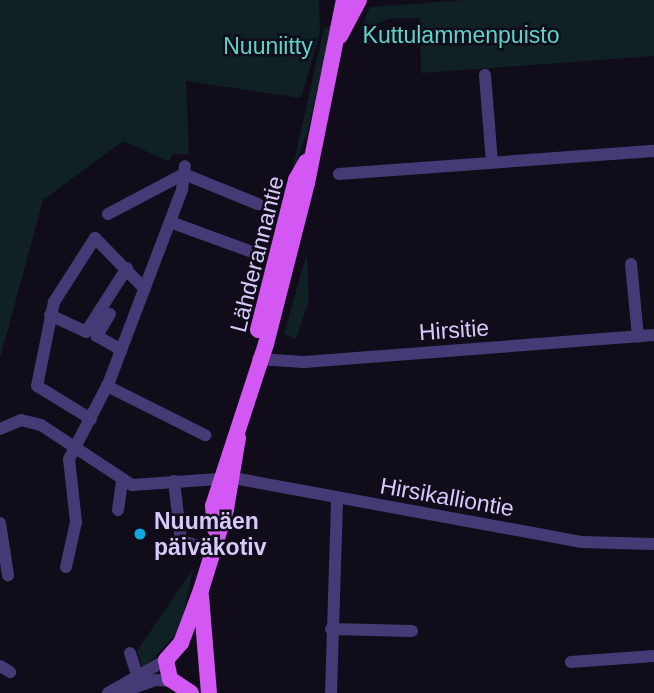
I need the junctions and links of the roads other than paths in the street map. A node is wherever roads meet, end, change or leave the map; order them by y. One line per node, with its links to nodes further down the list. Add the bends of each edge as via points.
1 (344, 0): 3 (main road, Lähderannantie)
2 (359, 0): 3 (main road, Lähderannantie)
3 (340, 36): 23 (main road, Lähderannantie, via 306,162 296,180 255,341)
4 (485, 75): 6 (street)
5 (654, 151): 6 (street)
6 (492, 162): 8 (street)
7 (185, 170): 9 (street); 10 (street); 11 (street)
8 (339, 174)
9 (258, 204)
10 (108, 214)
11 (170, 222): 12 (street); 15 (street)
12 (255, 253)
13 (631, 264): 21 (street)
14 (127, 268): 15 (street); 17 (street, via 95,238); 18 (street)
15 (145, 289): 22 (street)
16 (110, 314): 20 (street)
17 (50, 315): 18 (street); 25 (street, via 37,386)
18 (82, 334): 20 (street)
19 (654, 335): 21 (street, Hirsitie)
20 (97, 336): 22 (street)
21 (638, 337): 23 (street, Hirsitie, via 304,362)
22 (121, 350): 24 (street)
23 (258, 359): 29 (main road, Lähderannantie)
24 (107, 386): 25 (street); 27 (street)
25 (91, 419): 28 (street)
26 (0, 429): 28 (street, via 30,421)
27 (205, 435)
28 (75, 449): 31 (street); 37 (street, via 68,468 76,522)
29 (227, 478): 30 (street, Hirsikalliontie); 32 (street, Hirsikalliontie); 39 (main road, Lähderannantie)
30 (174, 481): 31 (street, Hirsikalliontie); 36 (street, via 181,541)
31 (122, 482): 33 (street)
32 (337, 498): 35 (street, Hirsikalliontie, via 582,542); 40 (street)
33 (117, 510)
34 (0, 523): 38 (street)
35 (654, 544)
36 (195, 545)
37 (66, 568)
38 (8, 575)
39 (201, 590): 42 (main road, Lähderannantie); 43 (main road, Lähderannantie)
40 (331, 629): 41 (street); 54 (street)
41 (412, 631)
42 (181, 643): 43 (street); 46 (main road)
43 (202, 648): 48 (main road)
44 (130, 653): 49 (street)
45 (654, 656): 47 (street)
46 (166, 660): 49 (street); 50 (main road)
47 (571, 662)
48 (209, 671): 50 (street, via 198,685); 53 (main road)
49 (139, 679): 50 (street); 51 (street); 52 (street)
50 (183, 687)
51 (108, 693)
52 (118, 693)
53 (209, 693)
54 (331, 693)

